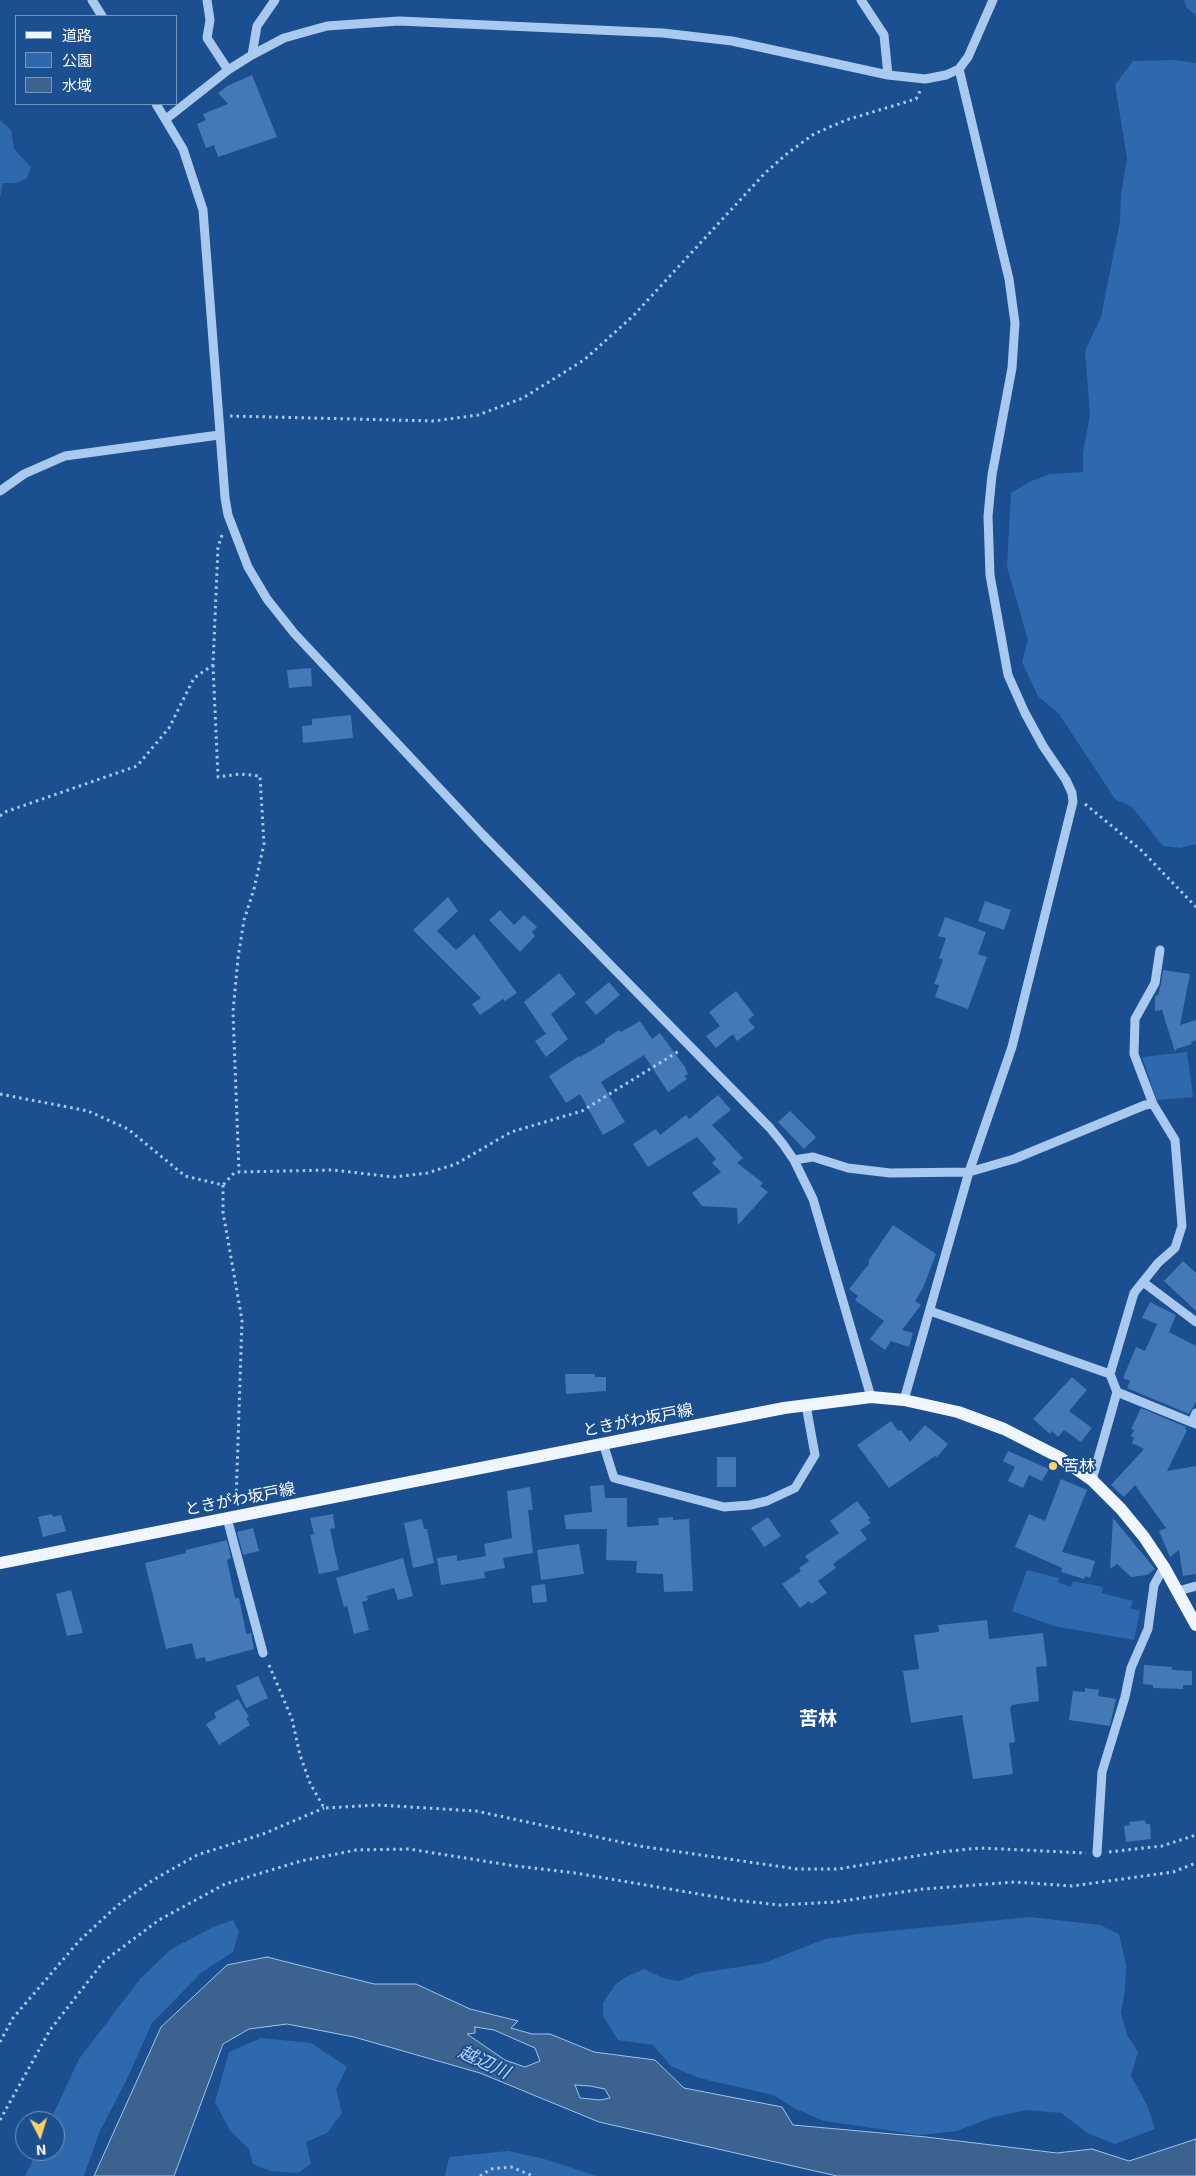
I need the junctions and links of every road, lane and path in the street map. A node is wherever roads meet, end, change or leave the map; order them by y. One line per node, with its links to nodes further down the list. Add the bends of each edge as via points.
1 (92, 0): 6 (street)
2 (207, 0): 9 (street, via 208,38)
3 (275, 0): 7 (street, via 257,26)
4 (861, 0): 10 (street, via 884,35)
5 (993, 0): 8 (street, via 968,57)
6 (101, 15)
7 (252, 55): 9 (street); 10 (street, via 284,38 327,26 399,21 663,33 732,41)
8 (959, 69): 11 (street); 19 (street, via 1009,280 1015,323 1012,368 992,475 988,516 990,575 1008,675 1025,713)
9 (228, 70): 13 (street)
10 (888, 75): 11 (street)
11 (925, 79): 14 (path, via 916,99 846,120 814,134 789,152 765,173 633,316 584,360 524,398 478,415 434,421)
12 (157, 105): 13 (street)
13 (166, 119): 14 (street, via 183,149 203,210)
14 (218, 416): 15 (street)
15 (219, 435): 16 (street, via 65,456 24,474); 17 (street)
16 (0, 491)
17 (228, 515): 18 (path, via 218,547); 23 (street, via 248,567 267,599 294,633 483,836)
18 (213, 665): 20 (path, via 194,678 169,728 137,766); 27 (path, via 218,777 260,776 264,844 244,920 233,1012)
19 (1072, 793): 21 (path, via 1141,850); 28 (street, via 1073,802 1012,1047)
20 (0, 816)
21 (1196, 907)
22 (1160, 950): 25 (street, via 1155,983 1134,1019 1134,1054)
23 (688, 1046): 26 (street, via 770,1128); 27 (path, via 582,1111 511,1132 456,1164 427,1174 394,1177 333,1170)
24 (0, 1094): 29 (path, via 88,1111 128,1129 185,1176)
25 (1153, 1104): 28 (street, via 1014,1159); 30 (street, via 1175,1140 1182,1226 1175,1248)
26 (794, 1160): 28 (street, via 813,1157 848,1168 890,1173); 35 (street, via 813,1198)
27 (239, 1172): 29 (path, via 234,1173)
28 (969, 1172): 31 (street)
29 (224, 1185): 42 (path, via 223,1212 242,1320)
30 (1143, 1282): 32 (street); 33 (street, via 1134,1293)
31 (930, 1311): 33 (street); 36 (street)
32 (1196, 1322)
33 (1110, 1374): 34 (street)
34 (1117, 1392): 39 (street); 41 (street)
35 (871, 1397): 36 (main road, ときがわ坂戸線); 37 (main road, ときがわ坂戸線)
36 (904, 1400): 41 (main road, ときがわ坂戸線, via 958,1412 997,1426 1059,1457)
37 (806, 1405): 40 (main road, ときがわ坂戸線); 40 (street, via 815,1455 795,1488 750,1505 724,1507 614,1478)
38 (1196, 1413): 39 (street)
39 (1194, 1423)
40 (603, 1443): 42 (main road, ときがわ坂戸線)
41 (1092, 1480): 44 (main road, ときがわ坂戸線, via 1144,1536)
42 (231, 1517): 43 (main road, ときがわ坂戸線); 48 (street)
43 (0, 1563)
44 (1164, 1567): 46 (main road, ときがわ坂戸線); 51 (street, via 1154,1586 1148,1629 1131,1668 1102,1772)
45 (1196, 1586): 46 (street)
46 (1178, 1591): 47 (main road, ときがわ坂戸線)
47 (1196, 1625)
48 (263, 1653): 49 (path, via 292,1719 310,1783)
49 (324, 1808): 51 (path, via 378,1804 476,1811 639,1846 797,1869 838,1869 980,1848); 53 (path, via 263,1834 196,1855 146,1885 80,1941 13,2018)
50 (1196, 1835): 51 (path, via 1162,1846)
51 (1097, 1853)
52 (1196, 1863): 54 (path, via 1173,1872 1072,1886 1015,1882 924,1889 836,1902 779,1905 409,1849 356,1850 301,1861 225,1884 159,1920 104,1961 50,2030)
53 (0, 2042)
54 (0, 2120)
55 (480, 2176): 56 (path, via 491,2169 510,2167)
56 (533, 2176)

